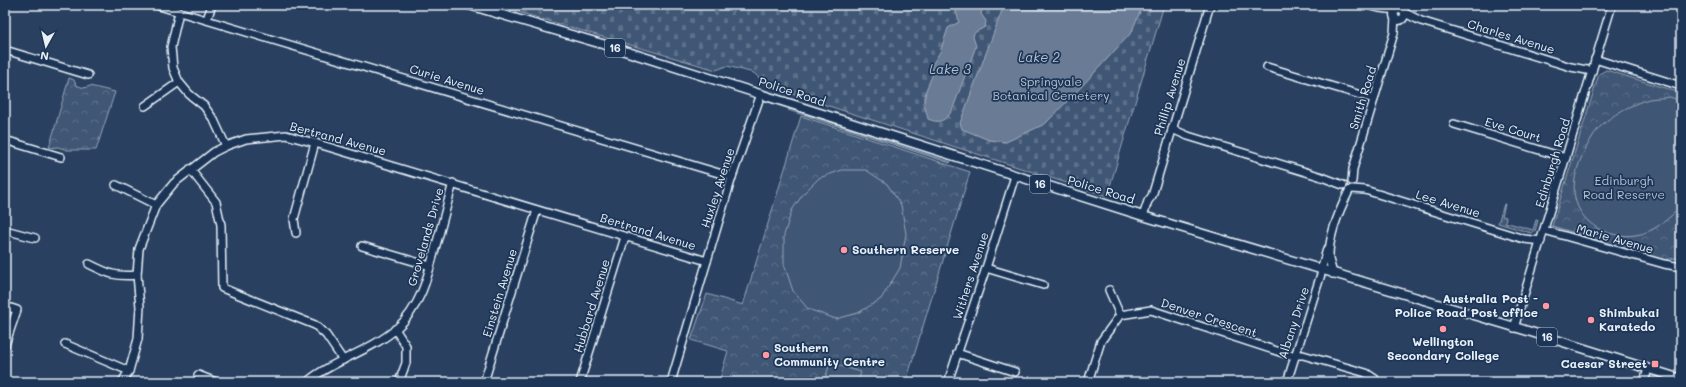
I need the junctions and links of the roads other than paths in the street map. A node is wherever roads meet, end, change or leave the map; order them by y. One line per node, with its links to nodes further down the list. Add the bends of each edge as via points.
1 (156, 5): 8 (street, Curie Avenue)
2 (212, 5): 10 (street)
3 (469, 5): 18 (main road, Police Road / 16)
4 (1210, 5): 22 (street, Phillip Avenue)
5 (1368, 5): 9 (street, Charles Avenue)
6 (1405, 5): 9 (street, Smith Road)
7 (1612, 5): 12 (street, Edinburgh Road)
8 (179, 12): 10 (street, Curie Avenue); 16 (street, via 171,47 173,68)
9 (1400, 14): 14 (street, Charles Avenue); 19 (street, Smith Road)
10 (208, 19): 30 (street, Curie Avenue)
11 (5, 50): 15 (street)
12 (1596, 59): 14 (street, Edinburgh Road); 17 (street)
13 (1267, 67): 19 (street)
14 (1591, 73): 27 (street, Edinburgh Road)
15 (88, 75)
16 (179, 82): 20 (street); 25 (street, via 204,106 214,120)
17 (1681, 86)
18 (761, 94): 29 (main road, Police Road / 16); 30 (street, Huxley Avenue)
19 (1374, 99): 33 (street, Smith Road)
20 (145, 106)
21 (1454, 124): 27 (street, Eve Court)
22 (1171, 132): 33 (street, Lee Avenue); 36 (street, Phillip Avenue, via 1152,202)
23 (5, 140): 26 (street)
24 (315, 143): 25 (street, Bertrand Avenue, via 286,135 246,140); 31 (street, Bertrand Avenue); 39 (street, via 294,219)
25 (226, 146): 28 (street, Bertrand Avenue)
26 (61, 157)
27 (1566, 158): 38 (street, Edinburgh Road)
28 (190, 169): 34 (street, Bertrand Avenue, via 174,182); 63 (street, via 216,202 221,224 222,288 315,325 326,335)
29 (1015, 176): 36 (main road, Police Road / 16); 49 (street, Withers Avenue)
30 (732, 177): 45 (street, Huxley Avenue)
31 (453, 184): 35 (street, Bertrand Avenue); 47 (street, Grovelands Drive)
32 (116, 185): 34 (street)
33 (1348, 185): 42 (street, Smith Road); 43 (street, Lee Avenue)
34 (156, 205): 52 (street, Bertrand Avenue, via 139,249)
35 (536, 210): 40 (street, Bertrand Avenue); 73 (street, Einstein Avenue)
36 (1145, 217): 50 (main road, Police Road / 16)
37 (5, 230): 41 (street)
38 (1544, 230): 43 (street, Edinburgh Road); 48 (street, Marie Avenue)
39 (296, 233)
40 (625, 237): 45 (street, Bertrand Avenue); 74 (street, Hubbard Avenue)
41 (35, 238)
42 (1332, 238): 50 (street, Smith Road); 51 (street, Smith Road, via 1329,259)
43 (1540, 243): 57 (street, Edinburgh Road)
44 (362, 246): 47 (street)
45 (707, 261): 75 (street, Huxley Avenue)
46 (89, 264): 52 (street, via 118,276)
47 (430, 266): 58 (street, Grovelands Drive, via 423,291 412,311)
48 (1681, 267)
49 (986, 268): 53 (street); 61 (street, Withers Avenue)
50 (1321, 270): 51 (main road, Police Road / 16); 62 (street, Albany Drive)
51 (1334, 274): 57 (main road, Police Road / 16)
52 (137, 275): 65 (street, Bertrand Avenue, via 140,307 138,339)
53 (1043, 286)
54 (1109, 290): 56 (street)
55 (5, 306): 60 (street, via 17,310)
56 (1120, 315): 62 (street, Denver Crescent, via 1151,310); 77 (street, via 1101,341)
57 (1514, 328): 64 (main road, Police Road / 16)
58 (396, 329): 63 (street, Grovelands Drive); 72 (street, via 406,346 406,363)
59 (65, 344): 65 (street)
60 (5, 345)
61 (957, 353): 66 (street); 76 (street, Withers Avenue)
62 (1295, 355): 78 (street, Albany Drive); 79 (street, Denver Crescent, via 1366,373)
63 (343, 360): 71 (street, Grovelands Drive)
64 (1648, 369): 68 (main road, Police Road / 16); 80 (street)
65 (129, 371): 69 (street, Bertrand Avenue)
66 (1015, 372)
67 (198, 375): 70 (street)
68 (1681, 379)
69 (122, 382)
70 (216, 382)
71 (307, 382)
72 (399, 382)
73 (484, 382)
74 (580, 382)
75 (671, 382)
76 (948, 382)
77 (1088, 382)
78 (1286, 382)
79 (1377, 382)
80 (1644, 382)

